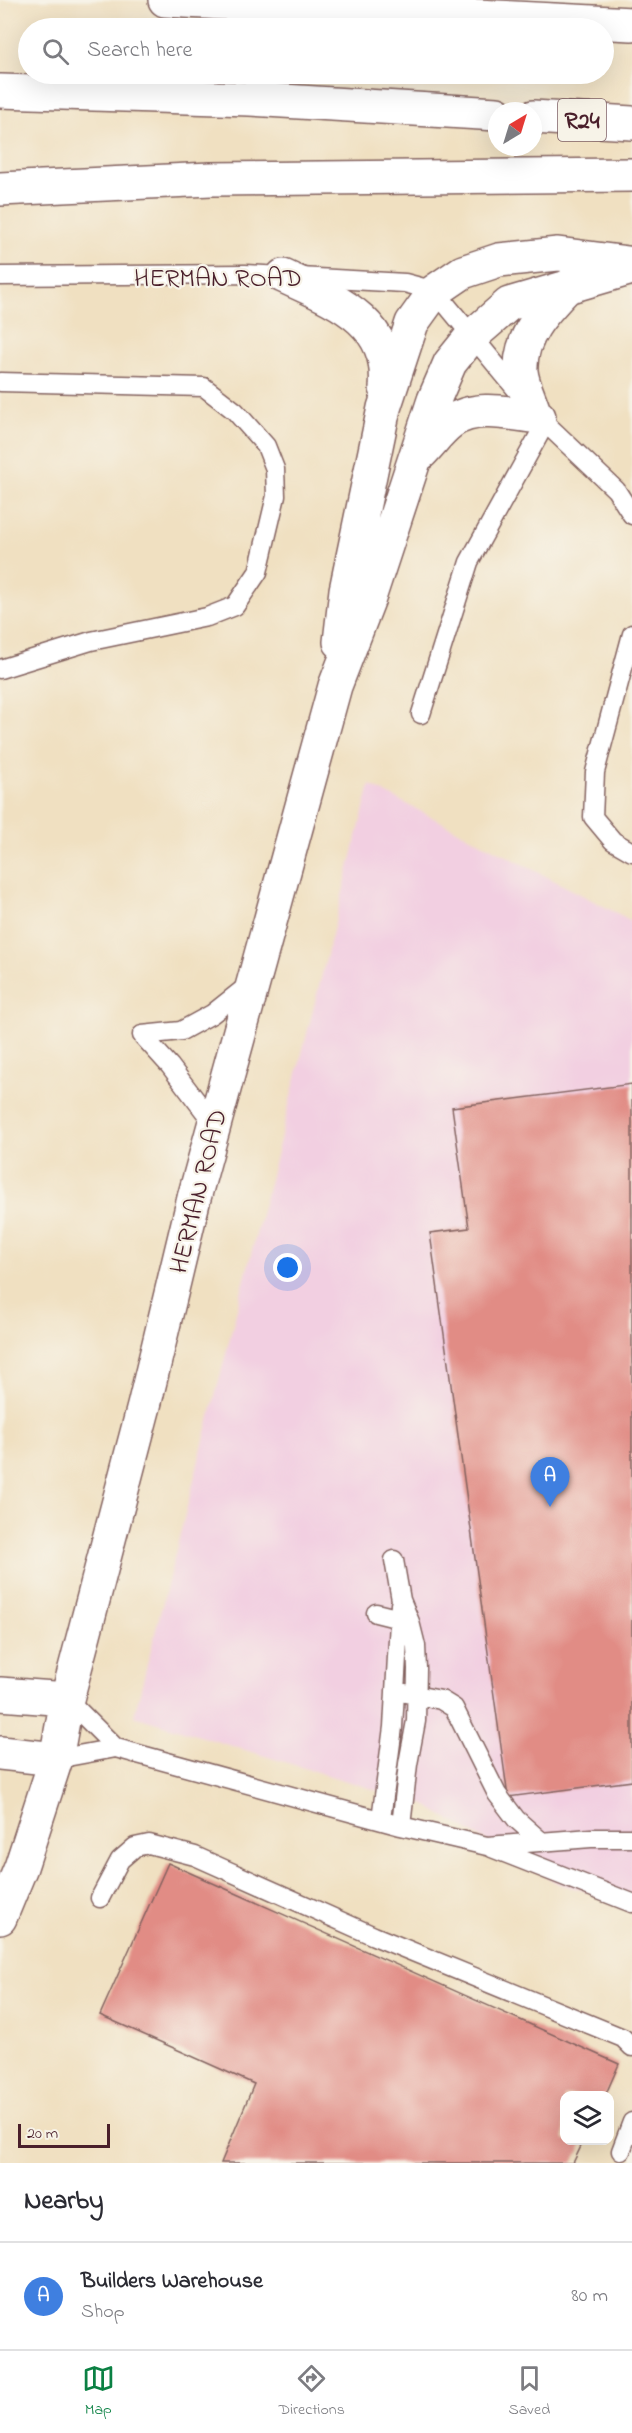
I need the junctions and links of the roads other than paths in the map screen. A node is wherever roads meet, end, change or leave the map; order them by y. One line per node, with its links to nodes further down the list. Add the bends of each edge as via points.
1 (165, 0): 2 (main road)
2 (515, 18)
3 (614, 23): 4 (main road)
4 (632, 24)
5 (0, 91): 6 (main road, via 250,99)
6 (488, 113)
7 (542, 118): 8 (main road, R24)
8 (632, 123)
9 (632, 175): 10 (main road, via 211,179)
10 (0, 189)
11 (632, 266): 14 (main road, HERMAN ROAD); 15 (main road, HERMAN ROAD, via 558,254 499,260 463,272)
12 (0, 276): 13 (lane, HERMAN ROAD)
13 (283, 276): 15 (lane, HERMAN ROAD, via 405,283); 18 (main road, via 341,306 376,335 387,374)
14 (568, 286): 16 (main road, HERMAN ROAD, via 509,304); 19 (main road, via 531,330 522,357 521,374)
15 (435, 291): 16 (lane); 18 (main road, HERMAN ROAD, via 412,323)
16 (471, 337): 19 (lane); 20 (main road, HERMAN ROAD, via 450,363)
17 (0, 382): 23 (lane, via 204,387 235,411 266,446 275,469 276,496 258,572 235,606 207,617 91,641)
18 (384, 408): 24 (main road, HERMAN ROAD, via 346,590)
19 (539, 418): 20 (main road, via 469,412 452,422); 21 (lane, via 597,470); 25 (lane, via 469,562)
20 (417, 457): 24 (main road, HERMAN ROAD)
21 (632, 515)
22 (632, 634): 26 (lane, via 595,772 593,817 612,841)
23 (0, 669)
24 (335, 686): 27 (main road, HERMAN ROAD)
25 (421, 714)
26 (632, 852)
27 (254, 981): 28 (main road, HERMAN ROAD); 28 (lane, via 212,1014 181,1031 142,1035)
28 (214, 1124): 35 (main road, HERMAN ROAD)
29 (394, 1560): 31 (lane)
30 (376, 1613): 31 (lane)
31 (404, 1620): 32 (lane); 34 (lane, via 416,1646)
32 (395, 1691): 34 (lane); 39 (lane)
33 (0, 1694): 35 (main road)
34 (417, 1695): 40 (lane); 42 (lane, via 441,1700 454,1708 497,1794 516,1819)
35 (67, 1699): 36 (lane); 38 (main road, HERMAN ROAD)
36 (116, 1748): 38 (lane); 39 (lane)
37 (0, 1753): 38 (main road)
38 (56, 1759): 46 (main road, HERMAN ROAD)
39 (381, 1819): 40 (lane)
40 (401, 1826): 43 (lane)
41 (632, 1839): 42 (lane)
42 (542, 1842): 43 (lane)
43 (487, 1846): 45 (lane)
44 (100, 1898): 47 (lane, via 120,1860 135,1847 148,1845 195,1856 374,1936 623,2038)
45 (632, 1903)
46 (0, 1918)
47 (632, 2047)
48 (632, 2122): 49 (lane)
49 (621, 2151)

